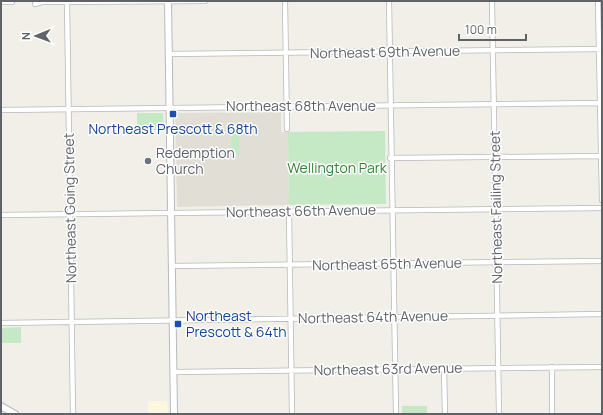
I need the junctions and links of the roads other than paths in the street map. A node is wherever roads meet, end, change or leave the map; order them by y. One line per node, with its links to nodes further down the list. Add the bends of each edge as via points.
1 (168, 1): 2 (street); 9 (street); 15 (street)
2 (205, 1)
3 (285, 1): 14 (street)
4 (389, 1): 13 (street)
5 (492, 1): 12 (street, Northeast Failing Street)
6 (598, 1): 11 (street)
7 (1, 2): 8 (street)
8 (12, 2)
9 (67, 2): 10 (street); 20 (street, Northeast Going Street)
10 (35, 4)
11 (601, 49): 12 (street, Northeast 69th Avenue); 16 (street)
12 (493, 50): 13 (street, Northeast 69th Avenue); 17 (street, Northeast Failing Street)
13 (390, 52): 14 (street, Northeast 69th Avenue); 18 (street)
14 (286, 53): 15 (street, Northeast 69th Avenue); 19 (street)
15 (169, 54): 21 (street)
16 (601, 103): 17 (street, Northeast 68th Avenue); 24 (street)
17 (494, 104): 18 (street, Northeast 68th Avenue); 25 (street, Northeast Failing Street)
18 (391, 106): 19 (street, Northeast 68th Avenue); 26 (street)
19 (286, 107): 21 (street, Northeast 68th Avenue); 23 (street)
20 (69, 108): 21 (street, Northeast 68th Avenue); 22 (street, Northeast 68th Avenue); 33 (street, Northeast Going Street)
21 (170, 108): 32 (street)
22 (1, 110)
23 (287, 129)
24 (601, 156): 25 (street); 27 (street)
25 (495, 157): 26 (street); 30 (street, Northeast Failing Street)
26 (390, 158): 29 (street)
27 (602, 200)
28 (602, 208): 30 (street, Northeast 66th Avenue)
29 (392, 210): 30 (street, Northeast 66th Avenue); 31 (street, Northeast 66th Avenue); 37 (street)
30 (496, 210): 36 (street, Northeast Failing Street)
31 (289, 211): 32 (street, Northeast 66th Avenue); 38 (street)
32 (171, 213): 33 (street, Northeast 66th Avenue); 39 (street)
33 (70, 214): 34 (street, Northeast 66th Avenue); 45 (street, Northeast Going Street)
34 (1, 215)
35 (602, 261): 36 (street, Northeast 65th Avenue)
36 (497, 262): 37 (street, Northeast 65th Avenue); 41 (street, Northeast Failing Street)
37 (393, 264): 38 (street, Northeast 65th Avenue); 42 (street)
38 (290, 265): 39 (street, Northeast 65th Avenue); 43 (street)
39 (172, 266): 44 (street)
40 (602, 314): 41 (street, Northeast 64th Avenue)
41 (498, 315): 42 (street, Northeast 64th Avenue); 50 (street, Northeast Failing Street)
42 (394, 316): 43 (street, Northeast 64th Avenue); 51 (street)
43 (291, 318): 44 (street, Northeast 64th Avenue); 52 (street)
44 (173, 319): 45 (street, Northeast 64th Avenue); 53 (street)
45 (72, 322): 46 (street, Northeast 64th Avenue); 56 (street, Northeast Going Street)
46 (1, 323)
47 (552, 367): 48 (street, Northeast 63rd Avenue); 50 (street, Northeast 63rd Avenue); 62 (street)
48 (602, 367)
49 (444, 368): 50 (street, Northeast 63rd Avenue); 51 (street, Northeast 63rd Avenue); 60 (street)
50 (499, 368): 61 (street, Northeast Failing Street)
51 (396, 369): 52 (street, Northeast 63rd Avenue); 59 (street)
52 (292, 370): 53 (street, Northeast 63rd Avenue); 58 (street)
53 (174, 372): 57 (street)
54 (1, 406): 55 (street)
55 (15, 414)
56 (73, 414)
57 (174, 414)
58 (292, 414)
59 (396, 414)
60 (444, 414)
61 (499, 414)
62 (552, 414)

